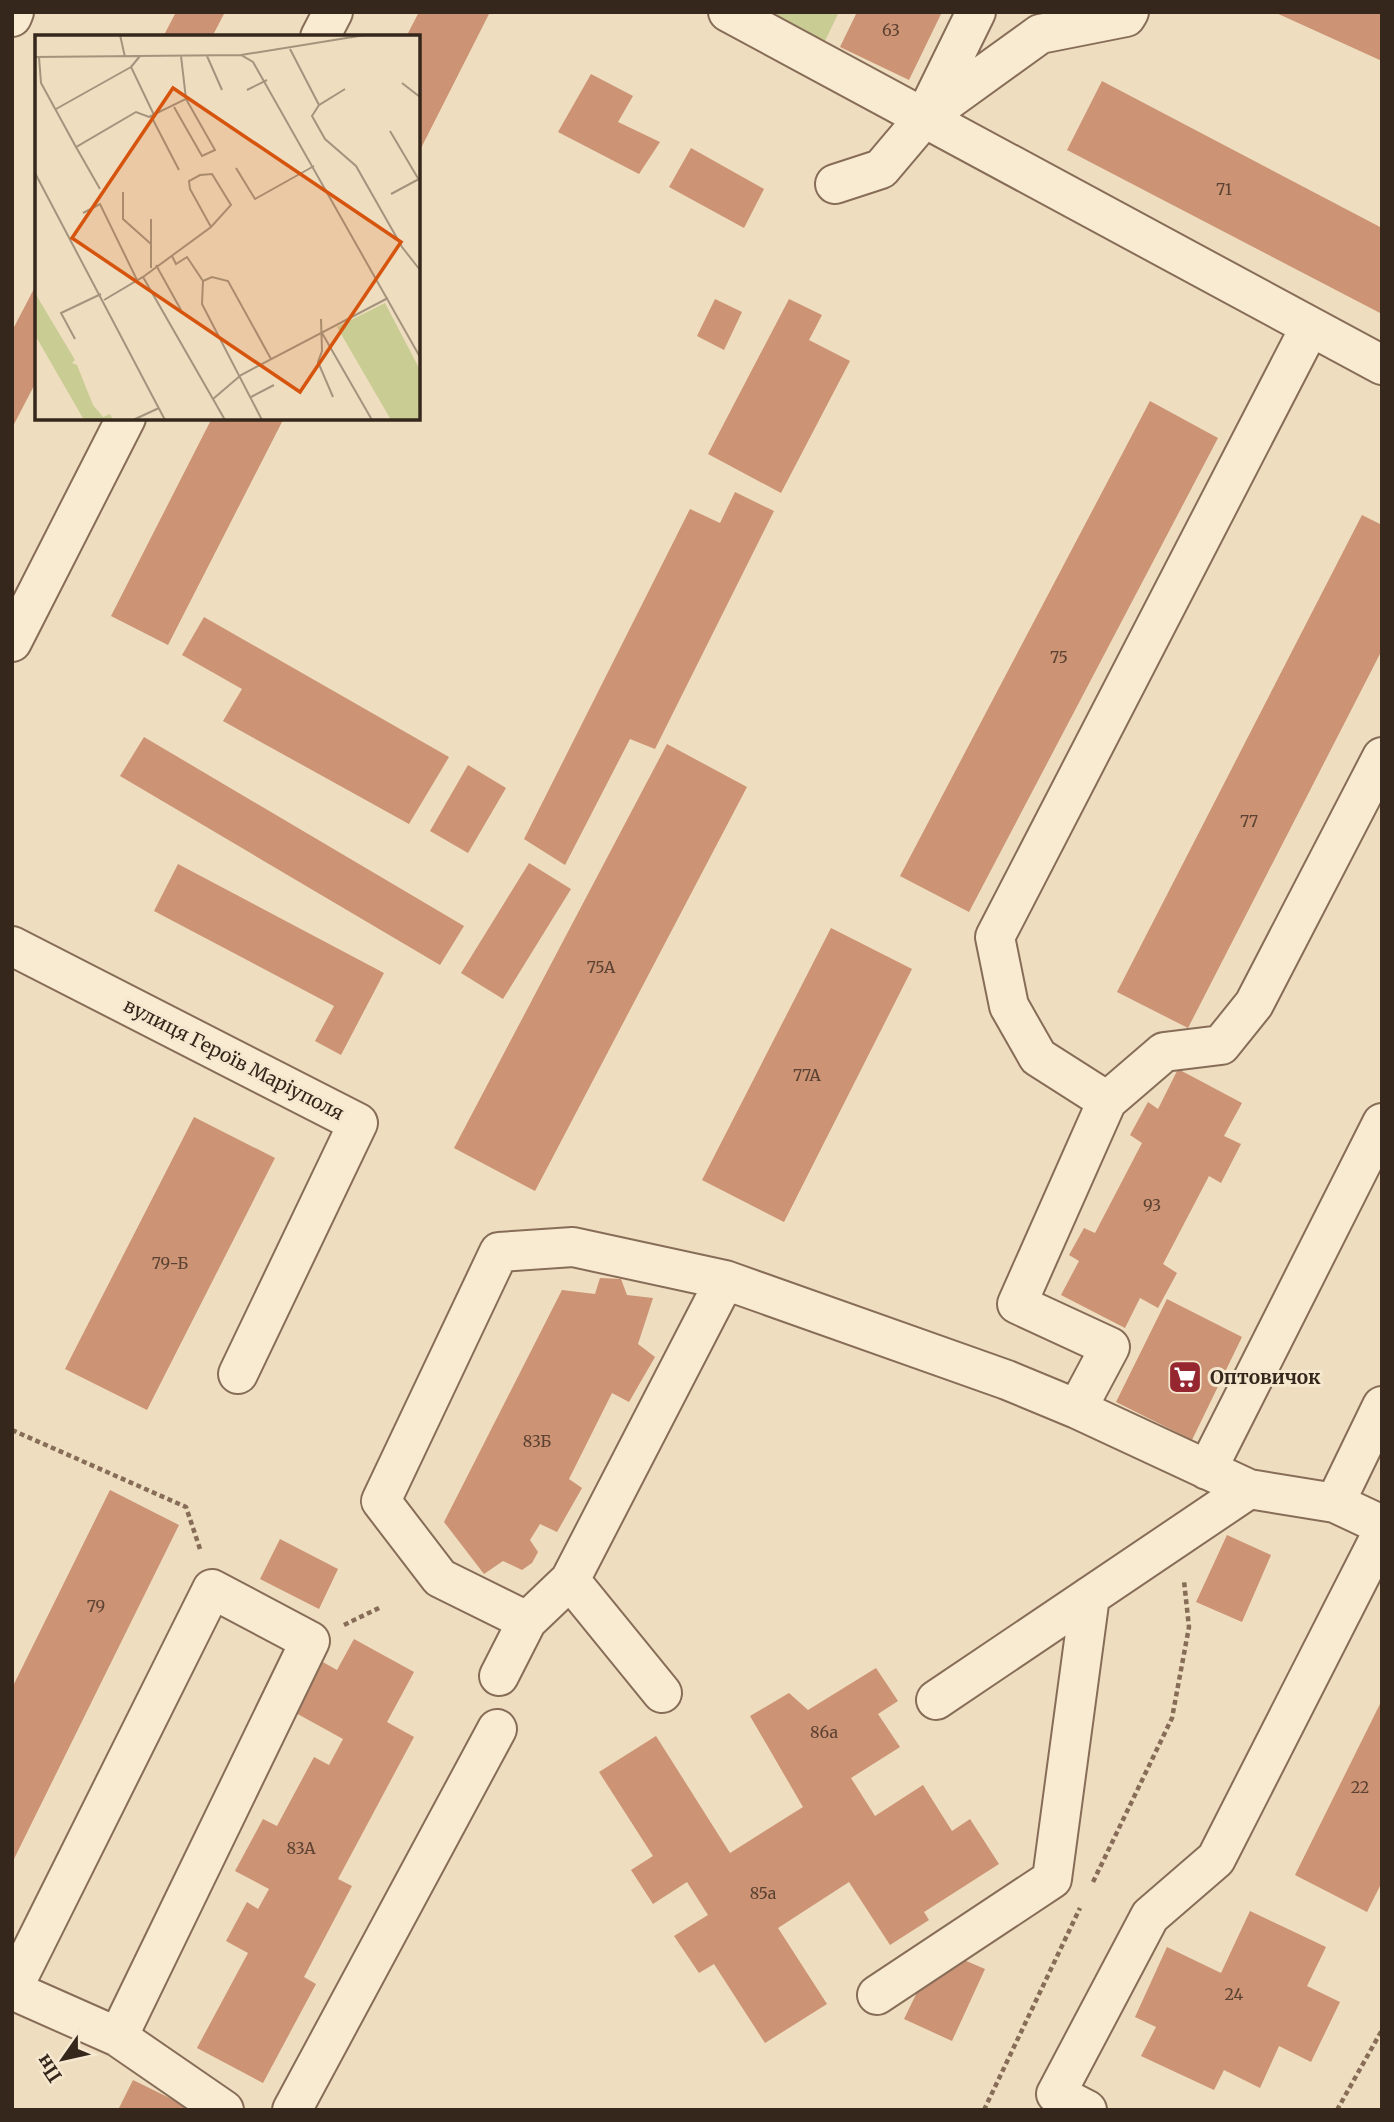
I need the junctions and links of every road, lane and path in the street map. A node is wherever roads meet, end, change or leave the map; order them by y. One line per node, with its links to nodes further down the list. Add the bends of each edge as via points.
1 (333, 12): 5 (street)
2 (728, 12): 6 (street)
3 (976, 12): 6 (street)
4 (1129, 12): 6 (street, via 1126,17 1040,34)
5 (321, 35)
6 (925, 117): 7 (street, via 881,169); 8 (street)
7 (835, 184)
8 (1310, 327): 9 (street); 14 (street, via 995,937 1009,1006 1038,1057)
9 (1382, 365)
10 (125, 420): 11 (street)
11 (12, 642)
12 (1382, 757): 14 (street, via 1254,1004 1221,1045 1164,1052)
13 (12, 946): 17 (street, вулиця Героїв Маріуполя, via 358,1122)
14 (1107, 1101): 19 (street, via 1017,1304 1110,1347)
15 (1382, 1124): 21 (street)
16 (725, 1280): 19 (street); 27 (street); 30 (street, via 573,1247 499,1252 381,1501 440,1578)
17 (238, 1374)
18 (1382, 1406): 23 (street)
19 (1077, 1409): 21 (street)
20 (12, 1430): 28 (path, via 186,1507)
21 (1207, 1470): 22 (street)
22 (1249, 1489): 23 (street); 26 (street)
23 (1335, 1503): 24 (street)
24 (1382, 1525)
25 (1382, 1532): 43 (street, via 1216,1859 1150,1916 1056,2094)
26 (1179, 1537): 29 (street); 35 (path, via 1189,1627 1172,1718)
27 (570, 1580): 30 (street); 32 (street)
28 (212, 1589): 39 (street, via 310,1641); 39 (street, via 12,1990)
29 (1090, 1596): 33 (street); 37 (street, via 1052,1879)
30 (527, 1621): 31 (street)
31 (499, 1676)
32 (662, 1693)
33 (936, 1700)
34 (497, 1729): 41 (street)
35 (1090, 1889)
36 (1084, 1901): 42 (path)
37 (877, 1995)
38 (1382, 2030): 44 (path)
39 (118, 2037): 40 (street)
40 (225, 2110)
41 (292, 2110)
42 (984, 2110)
43 (1087, 2110)
44 (1337, 2110)

